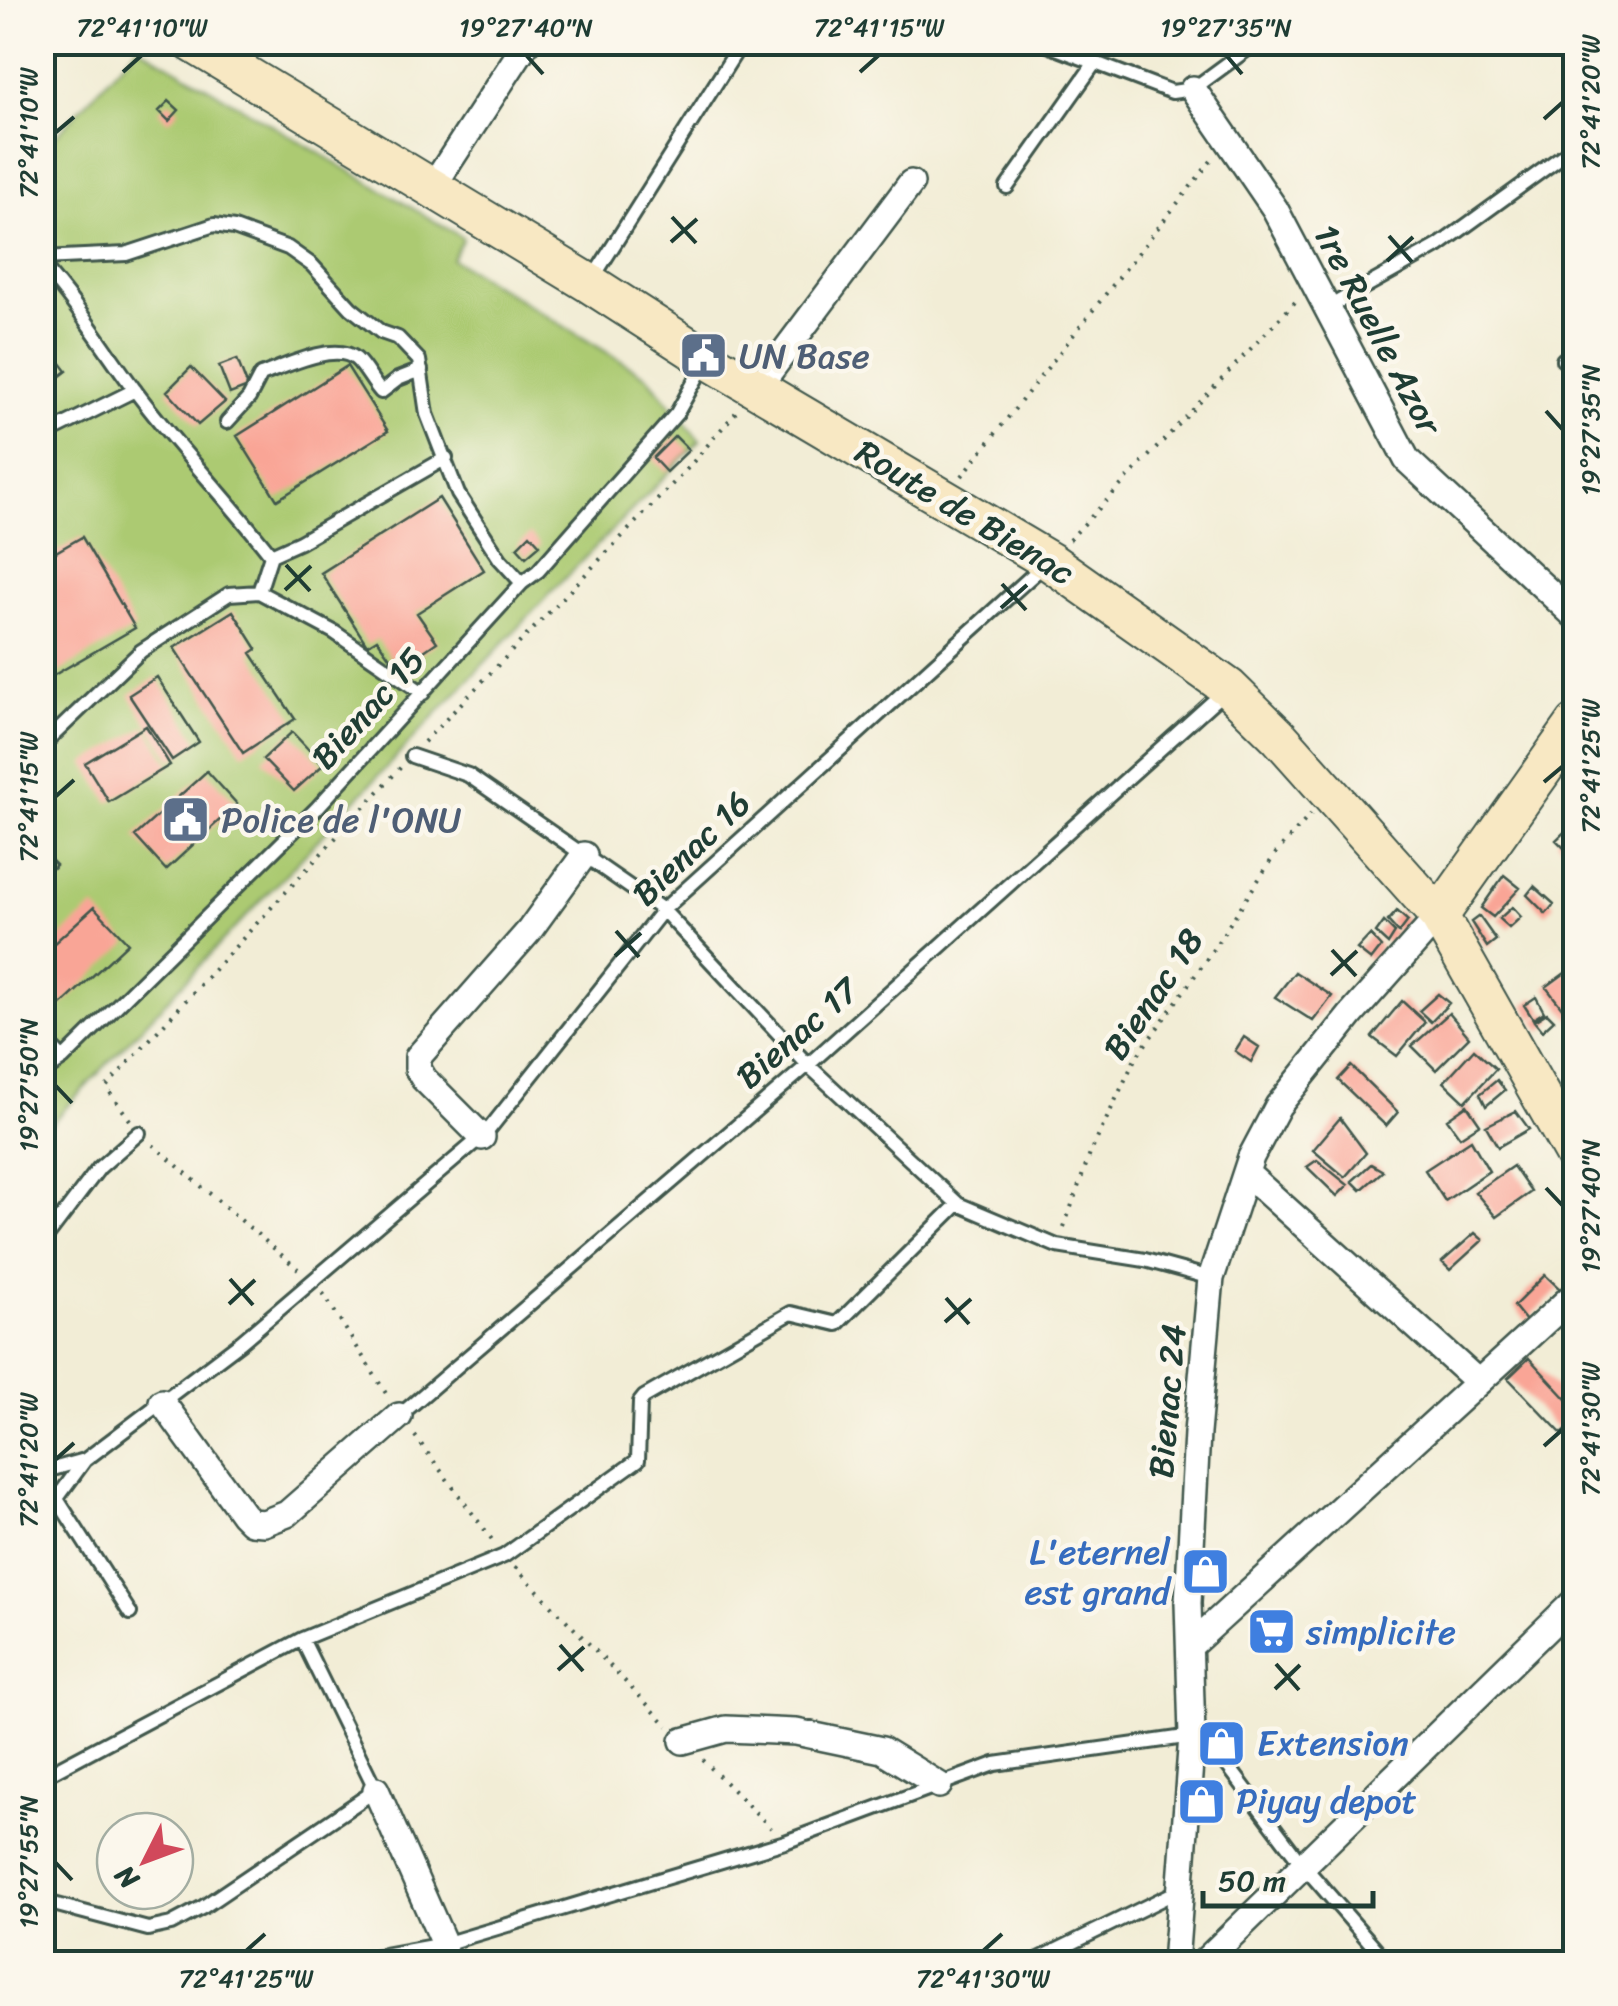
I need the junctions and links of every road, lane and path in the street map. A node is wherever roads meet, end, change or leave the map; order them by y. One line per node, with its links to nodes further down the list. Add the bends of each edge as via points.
1 (191, 42): 12 (main road, Route de Bienac)
2 (527, 42): 12 (street)
3 (742, 42): 15 (lane)
4 (1040, 42): 6 (lane)
5 (1257, 42): 7 (lane)
6 (1094, 64): 7 (lane, via 1172,92); 11 (lane)
7 (1193, 89): 8 (street, 1re Ruelle Azor)
8 (1228, 140): 14 (street, 1re Ruelle Azor); 26 (path)
9 (1576, 146): 16 (lane, via 1438,246)
10 (911, 183): 21 (street)
11 (1008, 187)
12 (432, 188): 15 (main road, Route de Bienac)
13 (42, 262): 20 (lane, via 126,254 205,227 234,228 288,248 312,265 351,308 404,344); 22 (lane)
14 (1314, 282): 16 (street, 1re Ruelle Azor); 28 (path)
15 (589, 283): 18 (main road, Route de Bienac)
16 (1327, 308): 31 (street, 1re Ruelle Azor, via 1407,460)
17 (1576, 350): 19 (lane)
18 (707, 358): 21 (main road, Route de Bienac); 29 (lane, Bienac 15, via 678,414)
19 (1563, 360)
20 (421, 370): 23 (lane, via 381,392 354,357 336,351 262,375); 25 (lane, via 427,414)
21 (758, 387): 26 (main road, Route de Bienac)
22 (135, 390): 24 (lane); 27 (lane)
23 (227, 422)
24 (42, 436)
25 (446, 458): 27 (lane); 29 (lane, via 477,526)
26 (944, 499): 28 (main road, Route de Bienac)
27 (271, 554): 30 (lane)
28 (1049, 561): 32 (main road, Route de Bienac); 39 (lane, Bienac 16)
29 (522, 583): 33 (lane, Bienac 15)
30 (258, 592): 33 (lane, via 334,632); 35 (lane, via 229,594 140,651)
31 (1576, 617)
32 (1228, 688): 37 (main road, Route de Bienac); 43 (lane, Bienac 17)
33 (423, 693): 42 (lane, Bienac 15, via 316,809)
34 (1569, 745): 40 (main road)
35 (42, 746)
36 (412, 756): 38 (lane, via 468,775)
37 (1330, 793): 40 (main road, Route de Bienac); 51 (path, Bienac 18, via 1276,853 1135,1059)
38 (584, 856): 39 (lane); 46 (street, via 529,931 418,1056 424,1080)
39 (663, 910): 43 (lane); 46 (lane, Bienac 16)
40 (1439, 916): 47 (main road, Route de Bienac); 48 (street, Bienac 24, via 1278,1106)
41 (42, 1037): 42 (lane)
42 (63, 1059): 44 (lane, Bienac 15)
43 (808, 1065): 49 (lane); 56 (lane, Bienac 17)
44 (42, 1072)
45 (139, 1133): 50 (lane, via 99,1168)
46 (482, 1137): 55 (lane, Bienac 16)
47 (1576, 1158)
48 (1246, 1173): 52 (street, Bienac 24); 54 (street)
49 (958, 1204): 51 (lane); 63 (lane, via 837,1324 792,1313 644,1397 638,1460 504,1556)
50 (42, 1243)
51 (1057, 1246): 52 (lane)
52 (1210, 1278): 64 (street, Bienac 24)
53 (1576, 1293): 54 (street)
54 (1478, 1382): 64 (street)
55 (162, 1402): 56 (street, via 251,1522 264,1523 287,1514); 57 (lane, Bienac 16)
56 (400, 1416)
57 (86, 1460): 58 (lane); 59 (lane)
58 (42, 1472)
59 (57, 1499): 60 (lane); 62 (lane)
60 (42, 1519)
61 (1576, 1600): 70 (street)
62 (130, 1612)
63 (302, 1640): 67 (lane); 69 (lane)
64 (1190, 1646): 65 (street, Bienac 24)
65 (1192, 1736): 68 (lane, via 995,1764); 70 (lane, via 1222,1758); 71 (street, Bienac 24)
66 (683, 1741): 68 (street, via 726,1730 796,1732 882,1750)
67 (42, 1777)
68 (940, 1785): 73 (lane, via 785,1842)
69 (376, 1790): 72 (lane, via 171,1924 148,1929); 73 (street)
70 (1302, 1864): 77 (street); 78 (lane)
71 (1180, 1890): 75 (lane); 76 (street, Bienac 24)
72 (46, 1902)
73 (444, 1944): 74 (lane)
74 (334, 1964)
75 (1029, 1964)
76 (1175, 1964)
77 (1202, 1964)
78 (1389, 1964)

